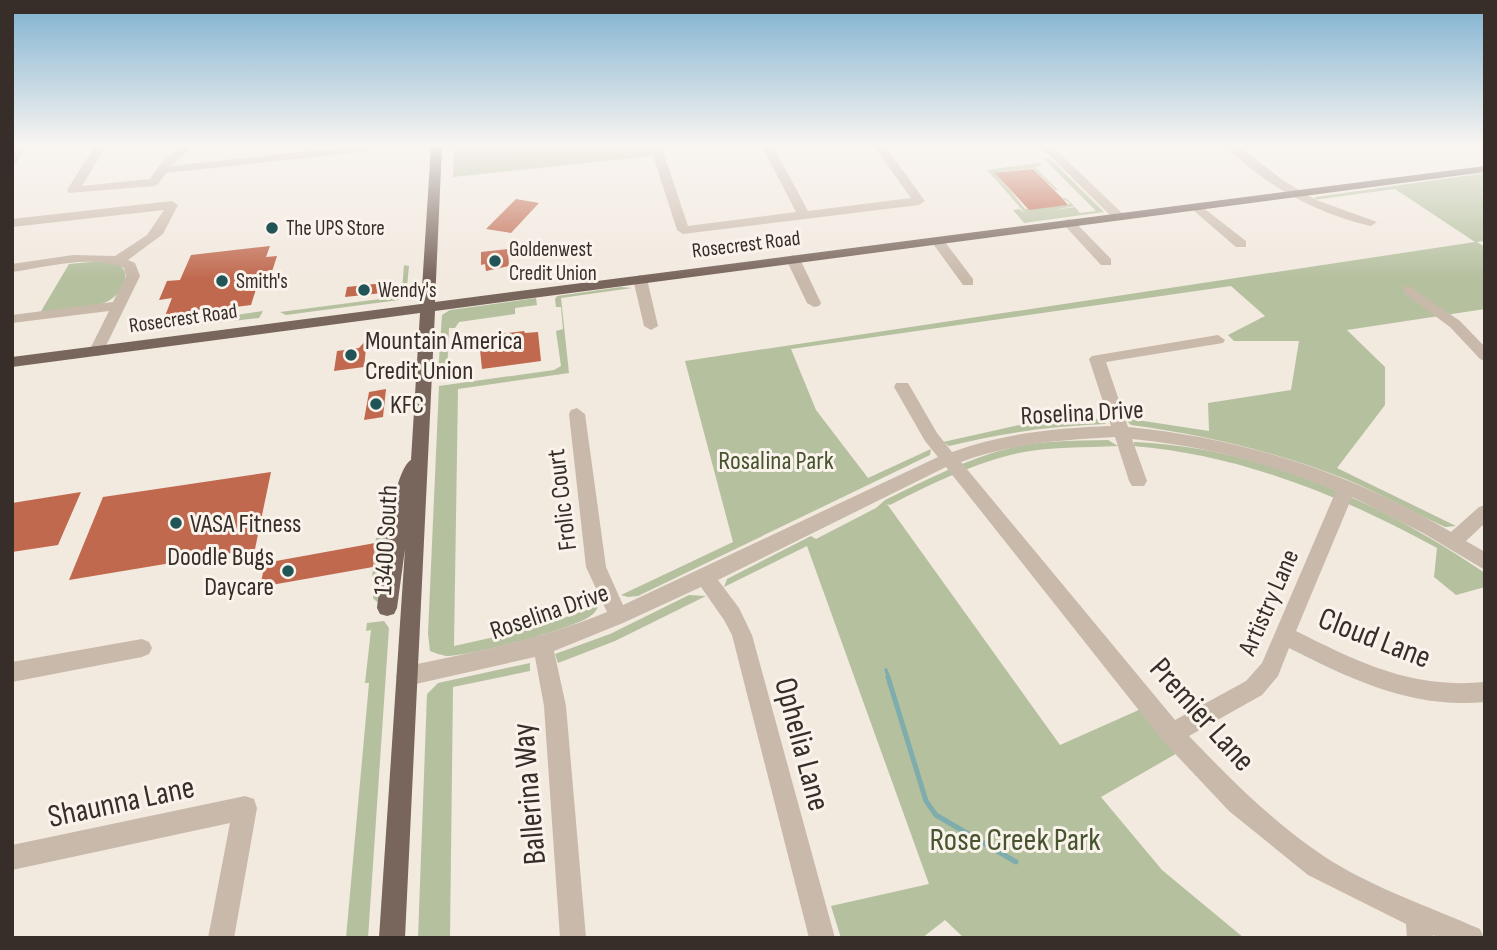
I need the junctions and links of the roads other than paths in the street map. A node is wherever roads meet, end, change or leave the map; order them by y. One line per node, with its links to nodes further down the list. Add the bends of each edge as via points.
1 (435, 190): 26 (main road, 13400 South)
2 (670, 190): 10 (street, via 683,230)
3 (791, 190): 10 (street)
4 (911, 190): 10 (street, via 919,201)
5 (1091, 190): 11 (street)
6 (1291, 190): 8 (street)
7 (1324, 190): 8 (main road, Rosecrest Road)
8 (1296, 194): 9 (main road, Rosecrest Road); 12 (street, via 1323,211)
9 (1197, 207): 11 (main road, Rosecrest Road); 16 (street)
10 (804, 215)
11 (1119, 217): 14 (main road, Rosecrest Road)
12 (1371, 222)
13 (12, 223): 17 (street, via 172,205 158,234)
14 (1069, 223): 15 (main road, Rosecrest Road); 19 (street)
15 (937, 241): 18 (main road, Rosecrest Road); 22 (street)
16 (1241, 244)
17 (120, 259): 20 (street); 25 (street, via 130,265 133,276)
18 (793, 259): 21 (main road, Rosecrest Road); 24 (street)
19 (1106, 262)
20 (12, 268)
21 (640, 279): 26 (main road, Rosecrest Road); 28 (street)
22 (968, 282)
23 (1409, 290): 31 (street, via 1455,324)
24 (814, 303)
25 (118, 306): 27 (street); 30 (street)
26 (428, 307): 30 (main road, Rosecrest Road); 36 (main road, 13400 South)
27 (12, 319)
28 (651, 326)
29 (1218, 340): 35 (street, via 1097,359)
30 (97, 351): 32 (main road, Rosecrest Road)
31 (1485, 356)
32 (12, 362)
33 (902, 387): 37 (street, Premier Lane)
34 (577, 414): 45 (street, Frolic Court, via 596,567)
35 (1122, 432): 37 (street, Roselina Drive, via 1018,439); 38 (street); 39 (street, Roselina Drive, via 1206,443 1296,467)
36 (420, 446): 44 (main road, via 403,492); 50 (main road, 13400 South)
37 (949, 459): 43 (street, Roselina Drive); 52 (street, Premier Lane)
38 (1138, 481)
39 (1347, 487): 41 (street, Roselina Drive); 46 (street, Artistry Lane)
40 (1485, 512): 41 (street)
41 (1453, 542): 42 (street, Roselina Drive)
42 (1485, 562)
43 (704, 576): 45 (street, Roselina Drive); 58 (street, Ophelia Lane, via 742,635)
44 (387, 608)
45 (619, 616): 47 (street, Roselina Drive)
46 (1286, 636): 51 (street, Cloud Lane, via 1354,670 1409,689 1452,695); 52 (street, Artistry Lane, via 1270,669 1254,688)
47 (543, 646): 50 (street, Roselina Drive); 57 (street, Ballerina Way, via 555,706)
48 (142, 648): 49 (street)
49 (12, 672)
50 (407, 676): 56 (main road, 13400 South)
51 (1485, 692)
52 (1172, 734): 54 (street, Premier Lane, via 1237,803 1317,866)
53 (12, 858): 55 (street, Shaunna Lane, via 245,808)
54 (1420, 928): 59 (street, Premier Lane)
55 (220, 938)
56 (392, 938)
57 (573, 938)
58 (822, 938)
59 (1471, 938)

